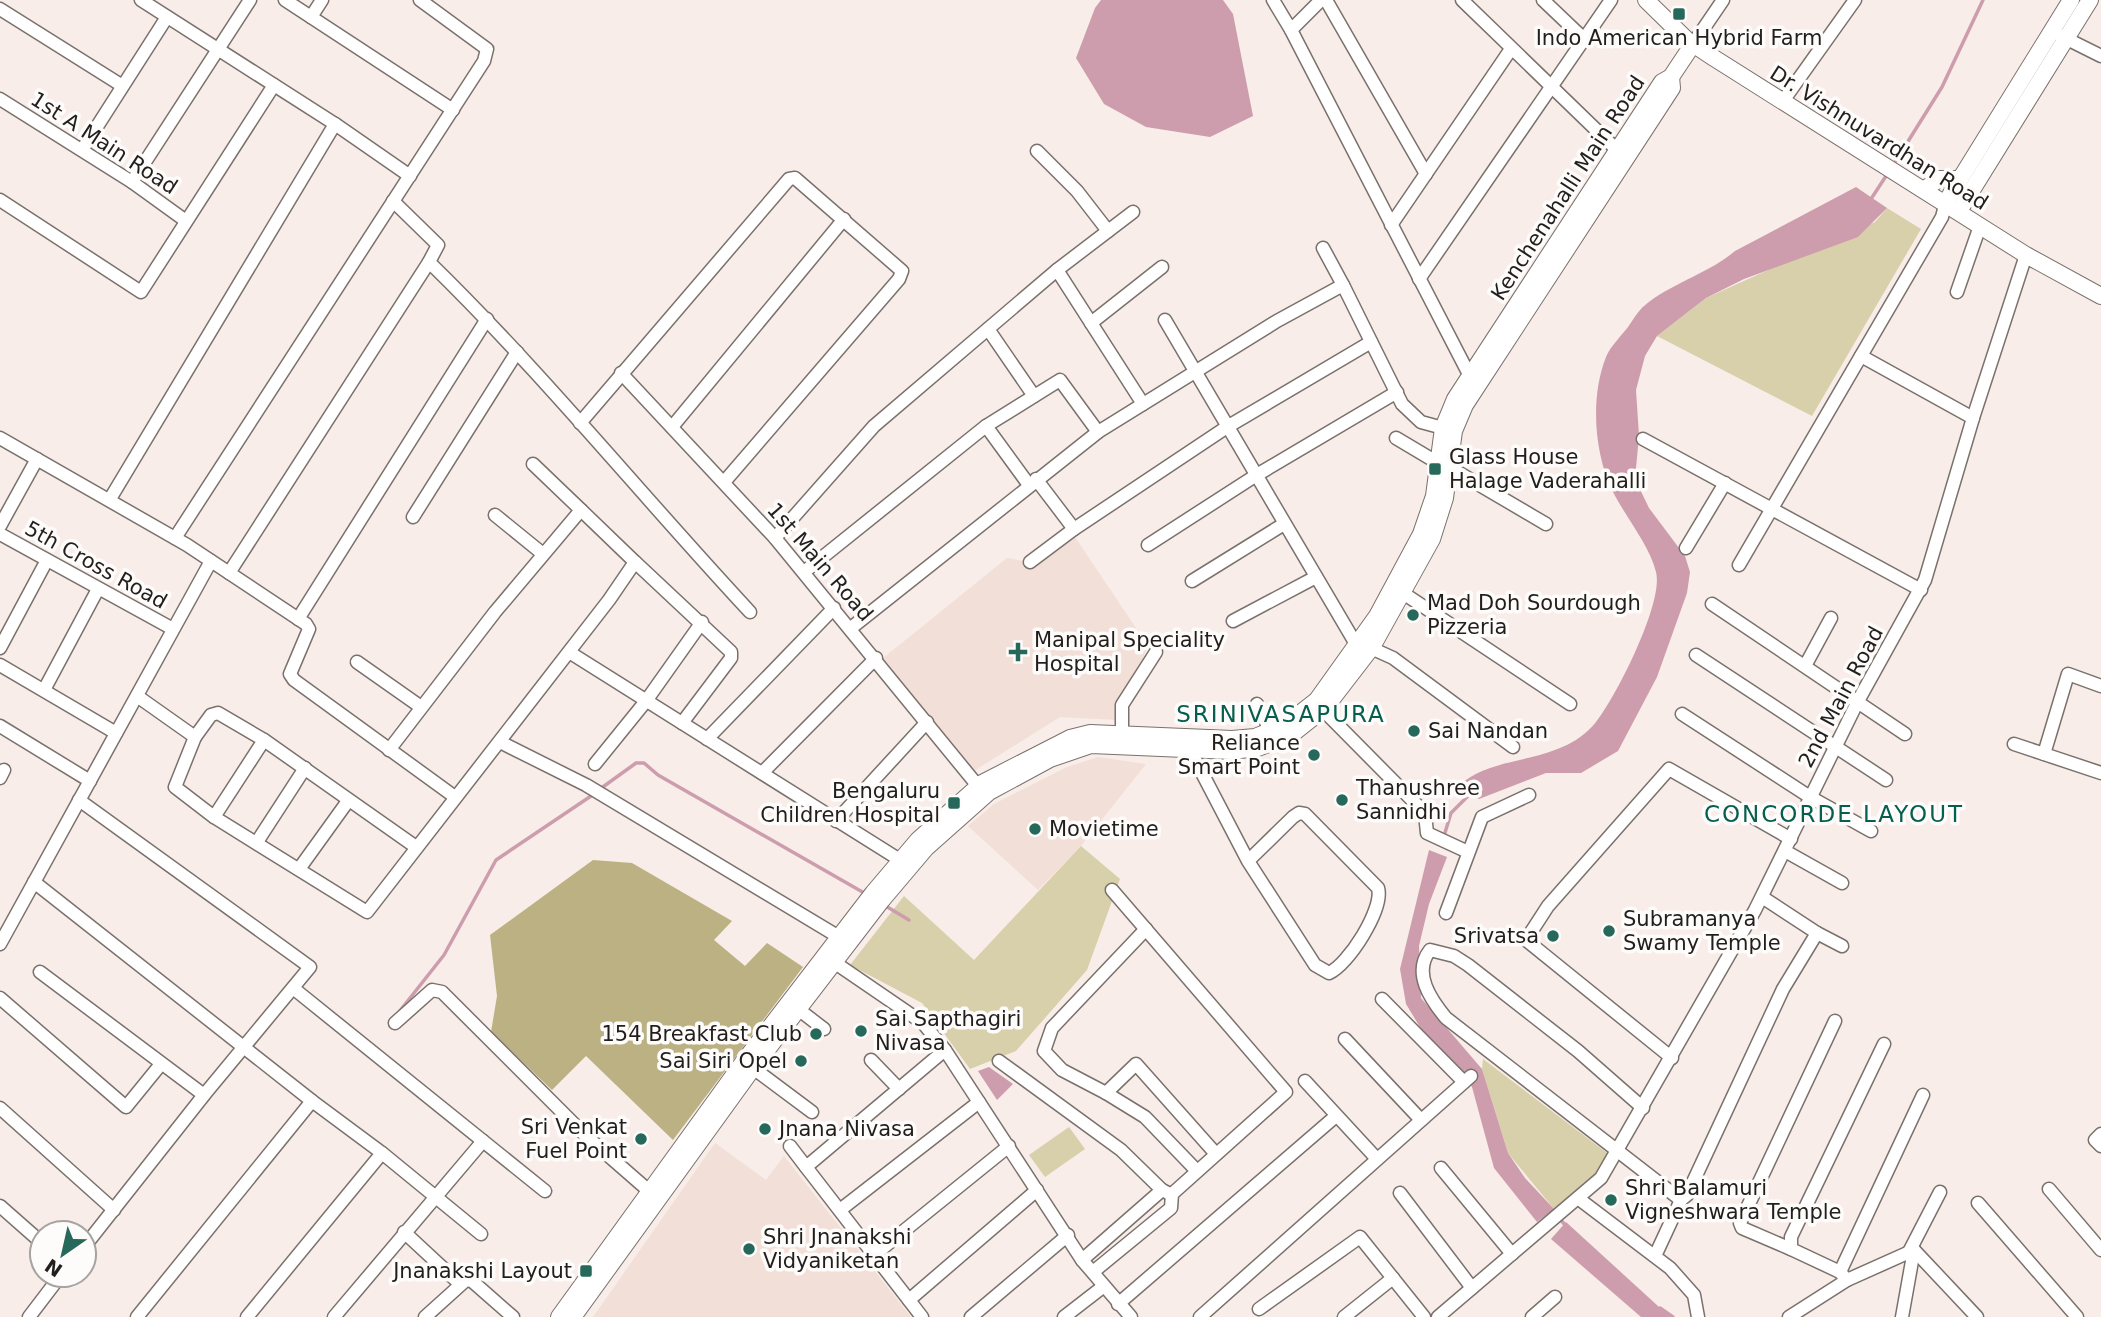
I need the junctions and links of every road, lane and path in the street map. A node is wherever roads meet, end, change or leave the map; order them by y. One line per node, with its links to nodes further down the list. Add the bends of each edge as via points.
1 (141, 0): 17 (street)
2 (250, 0): 23 (street)
3 (285, 0): 18 (street)
4 (322, 0): 18 (street)
5 (420, 0): 32 (street, via 487,49)
6 (1273, 0): 19 (street)
7 (1324, 0): 19 (street); 37 (street)
8 (1462, 0): 24 (street)
9 (1543, 0): 21 (street)
10 (1611, 0): 21 (street)
11 (1646, 0): 22 (main road, Dr. Vishnuvardhan Road)
12 (1723, 0): 22 (street)
13 (1855, 0): 31 (street)
14 (2071, 0): 20 (main road)
15 (2090, 0): 20 (main road)
16 (0, 9): 27 (street)
17 (167, 17): 23 (street); 27 (street)
18 (311, 17): 32 (street)
19 (1291, 30): 48 (street)
20 (2059, 34): 25 (street); 39 (main road); 44 (main road)
21 (1584, 39): 29 (street)
22 (1693, 44): 26 (main road); 31 (main road, Dr. Vishnuvardhan Road)
23 (218, 48): 28 (street); 40 (street)
24 (1511, 48): 29 (street); 37 (street)
25 (2101, 56)
26 (1671, 78): 35 (main road, Kenchenahalli Main Road, via 1662,82); 69 (main road, Kenchenahalli Main Road, via 1672,88)
27 (121, 85): 34 (street)
28 (274, 85): 33 (street); 47 (street)
29 (1551, 87): 35 (street); 56 (street)
30 (0, 99): 34 (street, 1st A Main Road)
31 (1783, 101): 41 (main road, Dr. Vishnuvardhan Road)
32 (453, 110): 38 (street)
33 (335, 124): 38 (street); 90 (street)
34 (82, 150): 40 (street, 1st A Main Road)
35 (1617, 150): 69 (main road, Kenchenahalli Main Road)
36 (1037, 151): 50 (street)
37 (1426, 174): 48 (street)
38 (410, 176): 43 (street)
39 (1960, 179): 41 (main road, via 1939,179); 44 (main road)
40 (132, 182): 47 (street, 1st A Main Road)
41 (1925, 189): 44 (main road, Dr. Vishnuvardhan Road)
42 (0, 200): 47 (street, via 141,292)
43 (393, 201): 53 (street, via 438,245); 100 (street)
44 (1949, 210): 49 (main road, Dr. Vishnuvardhan Road); 66 (street)
45 (1133, 212): 50 (street)
46 (844, 219): 68 (street, via 795,178 789,179); 76 (street); 87 (street, via 902,271 899,279)
47 (186, 221)
48 (1391, 225): 56 (street)
49 (1980, 226): 52 (main road, Dr. Vishnuvardhan Road); 58 (street)
50 (1108, 231): 55 (street)
51 (1323, 248): 57 (street)
52 (2026, 255): 59 (main road, Dr. Vishnuvardhan Road); 73 (street, 2nd Main Road)
53 (429, 262): 60 (street); 111 (street)
54 (1163, 267): 62 (street)
55 (1057, 270): 62 (street); 63 (street)
56 (1419, 279): 69 (street)
57 (1343, 285): 64 (street); 67 (street)
58 (1957, 292)
59 (2101, 296)
60 (487, 319): 65 (street); 121 (street)
61 (1165, 320): 67 (street)
62 (1091, 323): 72 (street)
63 (988, 329): 71 (street); 101 (street, via 874,426)
64 (1371, 342): 70 (street); 77 (street)
65 (517, 352): 74 (street); 94 (street)
66 (1861, 356): 73 (street); 91 (street)
67 (1195, 372): 72 (street); 77 (street)
68 (621, 373): 74 (street); 76 (street, 1st Main Road)
69 (1472, 382): 78 (main road, Kenchenahalli Main Road); 85 (main road, Kenchenahalli Main Road)
70 (1396, 392): 78 (street, via 1421,422); 86 (street)
71 (1034, 396): 75 (street); 79 (street, via 1060,380)
72 (1143, 404): 79 (street)
73 (1973, 418): 115 (street, 2nd Main Road)
74 (580, 423): 119 (street)
75 (986, 426): 88 (street); 110 (street)
76 (672, 427): 87 (street, 1st Main Road)
77 (1227, 427): 86 (street); 98 (street)
78 (1443, 428): 85 (main road, Kenchenahalli Main Road)
79 (1098, 432): 88 (street)
80 (0, 438): 83 (street)
81 (1396, 438): 85 (street)
82 (1643, 439): 89 (street)
83 (37, 458): 90 (street); 97 (street)
84 (533, 464): 92 (street)
85 (1444, 465): 96 (street); 116 (main road, Kenchenahalli Main Road, via 1445,498 1432,539); 127 (main road, Kenchenahalli Main Road, via 1421,534)
86 (1255, 476): 95 (street); 102 (street)
87 (725, 481): 101 (street, 1st Main Road)
88 (1032, 482): 98 (street); 124 (street)
89 (1725, 483): 91 (street); 103 (street)
90 (110, 499): 100 (street)
91 (1772, 508): 109 (street); 115 (street)
92 (581, 510): 104 (street); 107 (street)
93 (495, 514): 104 (street)
94 (413, 517)
95 (1284, 524): 112 (street); 113 (street)
96 (1546, 524)
97 (0, 526)
98 (1073, 528): 108 (street)
99 (0, 534): 105 (street, 5th Cross Road)
100 (174, 538): 106 (street)
101 (775, 538): 110 (street, 1st Main Road)
102 (1148, 545)
103 (1686, 548)
104 (543, 554): 142 (street)
105 (47, 560): 114 (street, 5th Cross Road); 126 (street)
106 (211, 561): 111 (street); 125 (street)
107 (635, 562): 123 (street); 128 (street)
108 (1030, 562)
109 (1739, 565)
110 (804, 572): 118 (street, 1st Main Road)
111 (229, 573): 121 (street)
112 (1316, 578): 122 (street); 127 (street)
113 (1192, 581)
114 (98, 589): 125 (street, 5th Cross Road); 136 (street)
115 (1921, 590): 139 (street, 2nd Main Road)
116 (1403, 593): 127 (main road, Kenchenahalli Main Road); 141 (street)
117 (1712, 604): 134 (street)
118 (834, 608): 124 (street, 1st Main Road); 153 (street)
119 (750, 612)
120 (1831, 618): 134 (street)
121 (299, 619): 160 (street, via 309,629 293,663 290,674 294,680)
122 (1233, 621)
123 (702, 622): 138 (street); 146 (street, via 731,652 731,658)
124 (851, 628): 131 (street, 1st Main Road)
125 (173, 629): 137 (street)
126 (0, 648)
127 (1364, 651): 143 (main road, Kenchenahalli Main Road); 148 (main road, Kenchenahalli Main Road, via 1317,700); 157 (street, via 1392,658)
128 (569, 652): 138 (street); 155 (street)
129 (1156, 652): 150 (street, via 1122,705)
130 (1696, 655): 158 (street)
131 (876, 658): 145 (street, 1st Main Road); 164 (street)
132 (357, 663): 142 (street)
133 (0, 665): 136 (street)
134 (1805, 666): 139 (street)
135 (2101, 686): 161 (street, via 2068,674)
136 (44, 690): 149 (street)
137 (137, 696): 149 (street); 152 (street)
138 (646, 701): 146 (street); 162 (street)
139 (1858, 701): 151 (street); 158 (street, 2nd Main Road)
140 (1256, 704): 148 (street)
141 (1570, 704)
142 (421, 707): 160 (street)
143 (1323, 710): 159 (main road, Kenchenahalli Main Road, via 1291,735 1258,748); 181 (street, via 1421,809 1427,833)
144 (1682, 714): 171 (street)
145 (927, 722): 168 (street, 1st Main Road); 175 (street)
146 (682, 723): 153 (street)
147 (0, 726): 167 (street)
148 (1270, 732): 150 (main road, Kenchenahalli Main Road, via 1232,739)
149 (116, 733): 167 (street)
150 (1122, 734): 168 (main road, Kenchenahalli Main Road, via 1070,738)
151 (1905, 734)
152 (195, 737): 154 (street, via 211,715 218,713); 174 (street, via 175,787)
153 (707, 739): 164 (street)
154 (264, 740): 163 (street); 174 (street)
155 (500, 742): 170 (street); 192 (street, via 586,785)
156 (2014, 744): 161 (street)
157 (1513, 747)
158 (1835, 747): 166 (street); 171 (street, 2nd Main Road)
159 (1189, 748): 168 (main road, Kenchenahalli Main Road, via 1074,748); 183 (street)
160 (389, 750): 170 (street)
161 (2044, 754): 165 (street)
162 (596, 764)
163 (305, 768): 173 (street); 178 (street)
164 (762, 773): 175 (street)
165 (2101, 773)
166 (1886, 779)
167 (90, 781): 172 (street)
168 (982, 791): 182 (main road, Kenchenahalli Main Road, via 918,840); 195 (main road, Kenchenahalli Main Road)
169 (1528, 795): 181 (street, via 1482,817)
170 (455, 797): 179 (street)
171 (1810, 797): 176 (street); 177 (street, 2nd Main Road)
172 (79, 800): 185 (street); 197 (street, via 310,967)
173 (348, 800): 179 (street); 184 (street)
174 (215, 817): 178 (street)
175 (836, 821): 182 (street)
176 (1871, 831)
177 (1791, 839): 180 (street, 2nd Main Road); 208 (street, via 1669,769 1548,906 1526,940)
178 (257, 842): 184 (street)
179 (416, 847): 184 (street, via 367,912)
180 (1785, 851): 186 (street); 188 (street, 2nd Main Road)
181 (1468, 852): 189 (street)
182 (900, 860): 192 (main road, Kenchenahalli Main Road)
183 (1248, 862): 183 (street, via 1315,965 1329,973 1336,970 1376,909 1378,888 1304,814 1293,817)
184 (299, 870)
185 (34, 882): 193 (street); 206 (street)
186 (1842, 883)
187 (1112, 890): 190 (street)
188 (1762, 897): 191 (street); 208 (street, 2nd Main Road)
189 (1446, 913)
190 (1146, 929): 215 (street, via 1052,1028 1044,1051 1062,1070); 232 (street, via 1286,1093)
191 (1817, 933): 194 (street); 246 (street, via 1783,989)
192 (839, 937): 195 (main road, Kenchenahalli Main Road)
193 (0, 944)
194 (1842, 946)
195 (829, 959): 200 (main road, Kenchenahalli Main Road); 207 (street, via 923,1023); 240 (main road, Kenchenahalli Main Road)
196 (40, 972): 211 (street)
197 (293, 988): 206 (street); 226 (street)
198 (0, 998): 211 (street, via 126,1107)
199 (1382, 999): 224 (street, via 1467,1079)
200 (798, 1009): 203 (street); 212 (main road, Kenchenahalli Main Road)
201 (1835, 1021): 256 (street, via 1740,1223)
202 (395, 1023): 240 (street, via 432,990 442,992 586,1136)
203 (824, 1029)
204 (1345, 1039): 224 (street)
205 (1884, 1044): 256 (street, via 1791,1237)
206 (244, 1047): 216 (street); 218 (street)
207 (945, 1050): 214 (street); 219 (street)
208 (1672, 1058): 221 (street, 2nd Main Road)
209 (871, 1060): 214 (street)
210 (999, 1060): 241 (street, via 1121,1150)
211 (161, 1064): 216 (street)
212 (753, 1068): 222 (street); 282 (main road, Kenchenahalli Main Road)
213 (1305, 1081): 223 (street)
214 (899, 1089): 234 (street)
215 (1106, 1093): 232 (street, via 1136,1064); 236 (street, via 1145,1117)
216 (204, 1095): 249 (street)
217 (1923, 1095): 264 (street)
218 (312, 1101): 231 (street); 276 (street)
219 (979, 1102): 228 (street); 250 (street)
220 (0, 1108): 249 (street)
221 (1643, 1108): 230 (street, 2nd Main Road); 230 (street, via 1468,965 1443,951 1429,951 1424,970 1427,994 1446,1018)
222 (812, 1112)
223 (1336, 1116): 233 (street); 272 (street)
224 (1421, 1120): 233 (street)
225 (2101, 1134): 229 (street, via 2095,1140)
226 (483, 1141): 239 (street); 244 (street)
227 (790, 1146): 234 (street)
228 (1009, 1146): 238 (street); 259 (street)
229 (2101, 1146)
230 (1617, 1151): 245 (street, 2nd Main Road, via 1601,1178); 246 (street)
231 (382, 1153): 244 (street); 277 (street)
232 (1216, 1154): 236 (street)
233 (1377, 1159): 287 (street)
234 (806, 1167): 250 (street)
235 (1441, 1168): 260 (street)
236 (1196, 1171): 241 (street)
237 (2049, 1189): 257 (street)
238 (1037, 1190): 255 (street); 271 (street)
239 (545, 1191)
240 (649, 1191): 281 (main road, Kenchenahalli Main Road)
241 (1167, 1192): 262 (street); 263 (street, via 1171,1208)
242 (1940, 1192): 258 (street)
243 (1400, 1193): 268 (street)
244 (433, 1197): 253 (street); 254 (street)
245 (1579, 1199): 260 (street, 2nd Main Road); 261 (street)
246 (1681, 1200): 261 (street)
247 (1978, 1203): 296 (street)
248 (0, 1206): 252 (street)
249 (114, 1210): 251 (street)
250 (840, 1210): 259 (street)
251 (98, 1230)
252 (28, 1231)
253 (404, 1232): 266 (street); 278 (street)
254 (481, 1234)
255 (1068, 1235): 262 (street); 284 (street)
256 (1791, 1250): 264 (street)
257 (2101, 1250)
258 (1912, 1251): 264 (street); 274 (street); 295 (street)
259 (874, 1255): 271 (street)
260 (1513, 1255): 268 (street, 2nd Main Road)
261 (1655, 1256): 292 (street, via 1694,1295)
262 (1082, 1260): 263 (street)
263 (1093, 1272): 267 (street)
264 (1843, 1276): 293 (street)
265 (1393, 1278): 273 (street, via 1360,1237); 288 (street); 289 (street)
266 (460, 1283): 279 (street); 280 (street, via 472,1281)
267 (1104, 1286): 272 (street); 285 (street)
268 (1472, 1288): 290 (street, 2nd Main Road)
269 (50, 1289): 275 (street)
270 (1555, 1297): 291 (street)
271 (909, 1300): 283 (street)
272 (1118, 1304): 286 (street)
273 (1259, 1309)
274 (1903, 1312): 294 (street)
275 (29, 1317)
276 (136, 1317)
277 (247, 1317)
278 (334, 1317)
279 (425, 1317)
280 (513, 1317)
281 (559, 1317)
282 (573, 1317)
283 (922, 1317)
284 (971, 1317)
285 (1064, 1317)
286 (1130, 1317)
287 (1200, 1317)
288 (1344, 1317)
289 (1424, 1317)
290 (1438, 1317)
291 (1532, 1317)
292 (1698, 1317)
293 (1789, 1317)
294 (1888, 1317)
295 (1977, 1317)
296 (2077, 1317)

